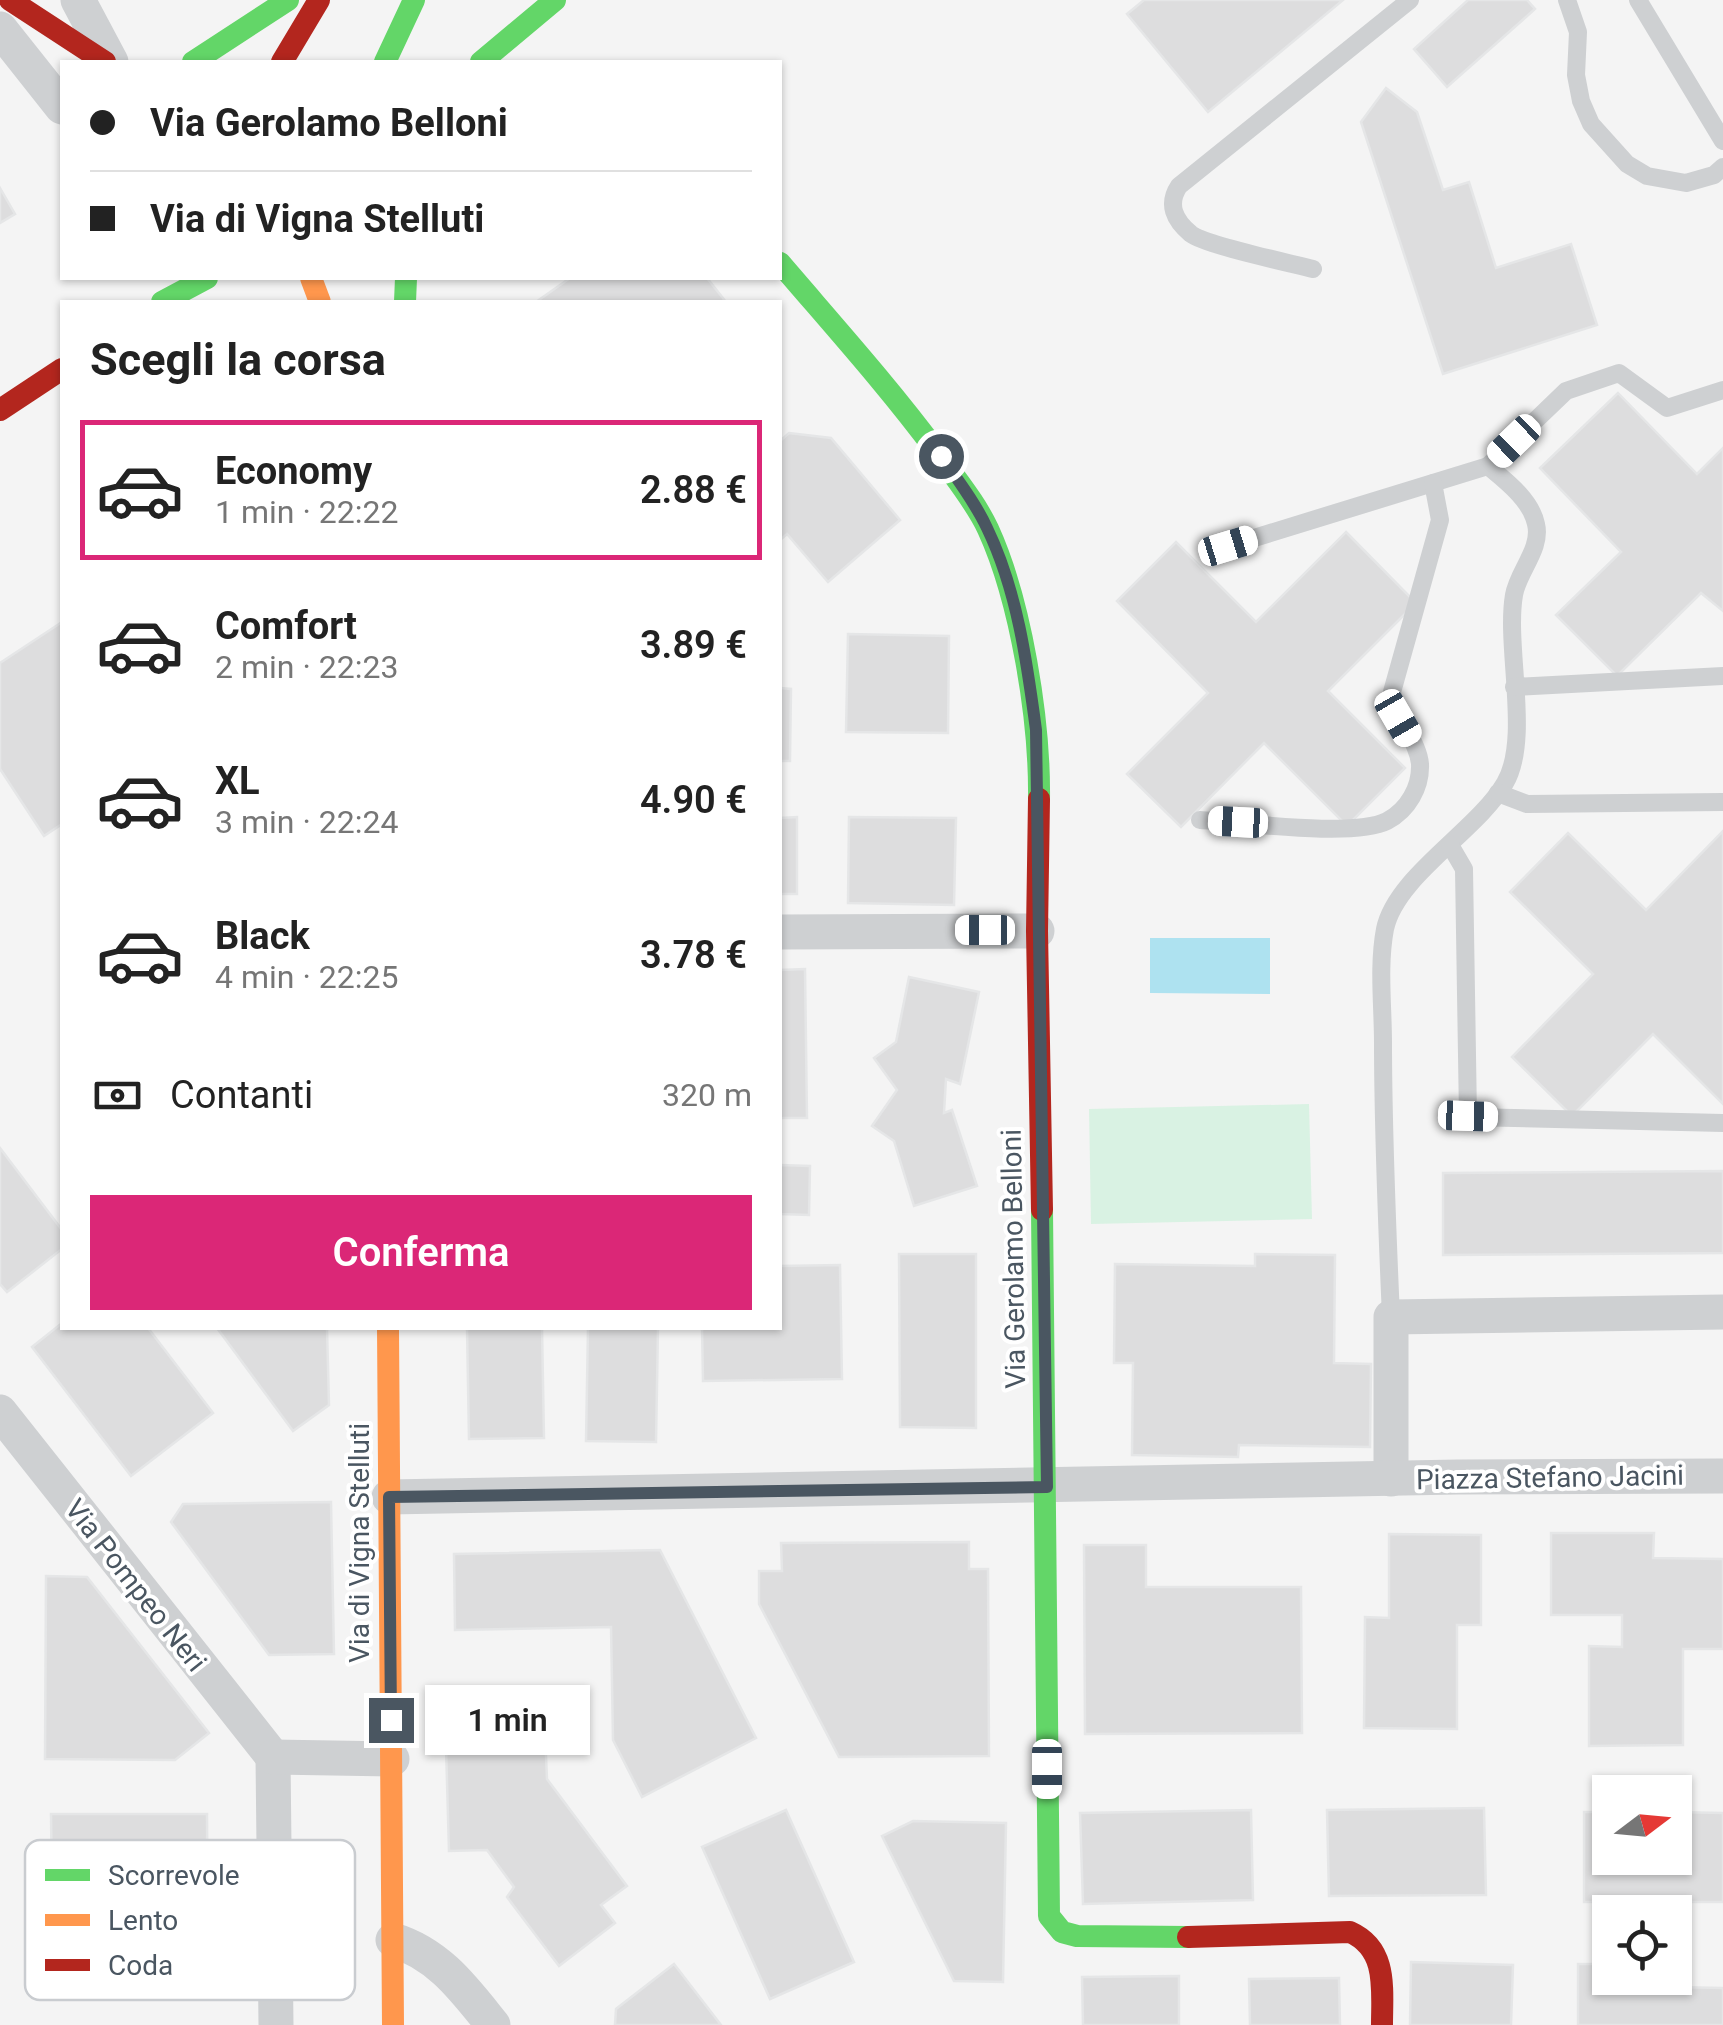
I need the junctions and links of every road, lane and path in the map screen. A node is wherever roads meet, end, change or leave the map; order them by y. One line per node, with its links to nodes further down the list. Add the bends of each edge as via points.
1 (10, 0): 11 (street)
2 (78, 0): 12 (street)
3 (288, 0): 13 (street)
4 (319, 0): 14 (street)
5 (414, 0): 15 (street)
6 (555, 0): 16 (street)
7 (1410, 0): 21 (lane, via 1173,196 1178,221 1194,236)
8 (1567, 0): 19 (lane, via 1578,32 1581,100 1591,124 1627,164 1648,176 1686,182)
9 (1638, 0): 18 (lane)
10 (0, 29): 17 (street)
11 (105, 60)
12 (107, 60)
13 (197, 60)
14 (283, 60)
15 (386, 60)
16 (482, 60)
17 (60, 104)
18 (1723, 141)
19 (1723, 168)
20 (782, 265): 36 (street, Via Gerolamo Belloni, via 905,409 987,527 1012,601 1036,730)
21 (1314, 269)
22 (196, 280): 23 (street)
23 (165, 300)
24 (60, 370): 26 (street)
25 (1723, 390): 27 (lane, via 1667,408 1620,373 1566,391)
26 (0, 410)
27 (1488, 466): 28 (lane); 31 (lane, via 1515,489 1538,530 1514,594)
28 (1432, 483): 29 (lane); 34 (lane, via 1440,520 1392,692 1418,752 1416,792 1386,822 1352,829)
29 (1228, 546)
30 (1723, 676): 31 (lane)
31 (1514, 687): 32 (lane, via 1515,762)
32 (1498, 793): 33 (lane, via 1527,804); 35 (lane)
33 (1723, 802)
34 (1200, 820)
35 (1450, 845): 38 (lane, via 1464,868 1468,1116); 40 (lane, via 1397,903 1384,940)
36 (1037, 930): 37 (street); 45 (street, Via Gerolamo Belloni)
37 (782, 932)
38 (1723, 1123)
39 (1723, 1312): 40 (street)
40 (1391, 1318): 44 (street, Piazza Stefano Jacini)
41 (388, 1330): 46 (street, Via di Vigna Stelluti)
42 (0, 1412): 47 (street, Via Pompeo Neri)
43 (1723, 1476): 44 (street, Piazza Stefano Jacini)
44 (1391, 1479): 45 (street)
45 (1047, 1487): 46 (street); 55 (street, Via Gerolamo Belloni, via 1047,1904 1055,1926 1077,1936 1360,1935 1380,1964)
46 (389, 1497): 48 (street, Via di Vigna Stelluti)
47 (273, 1757): 48 (street); 49 (street)
48 (392, 1759): 50 (street, Via di Vigna Stelluti)
49 (274, 1840)
50 (392, 1940): 53 (street, Via di Vigna Stelluti); 54 (street, via 445,1968)
51 (276, 2000): 52 (street)
52 (276, 2025)
53 (393, 2025)
54 (493, 2025)
55 (1382, 2025)

